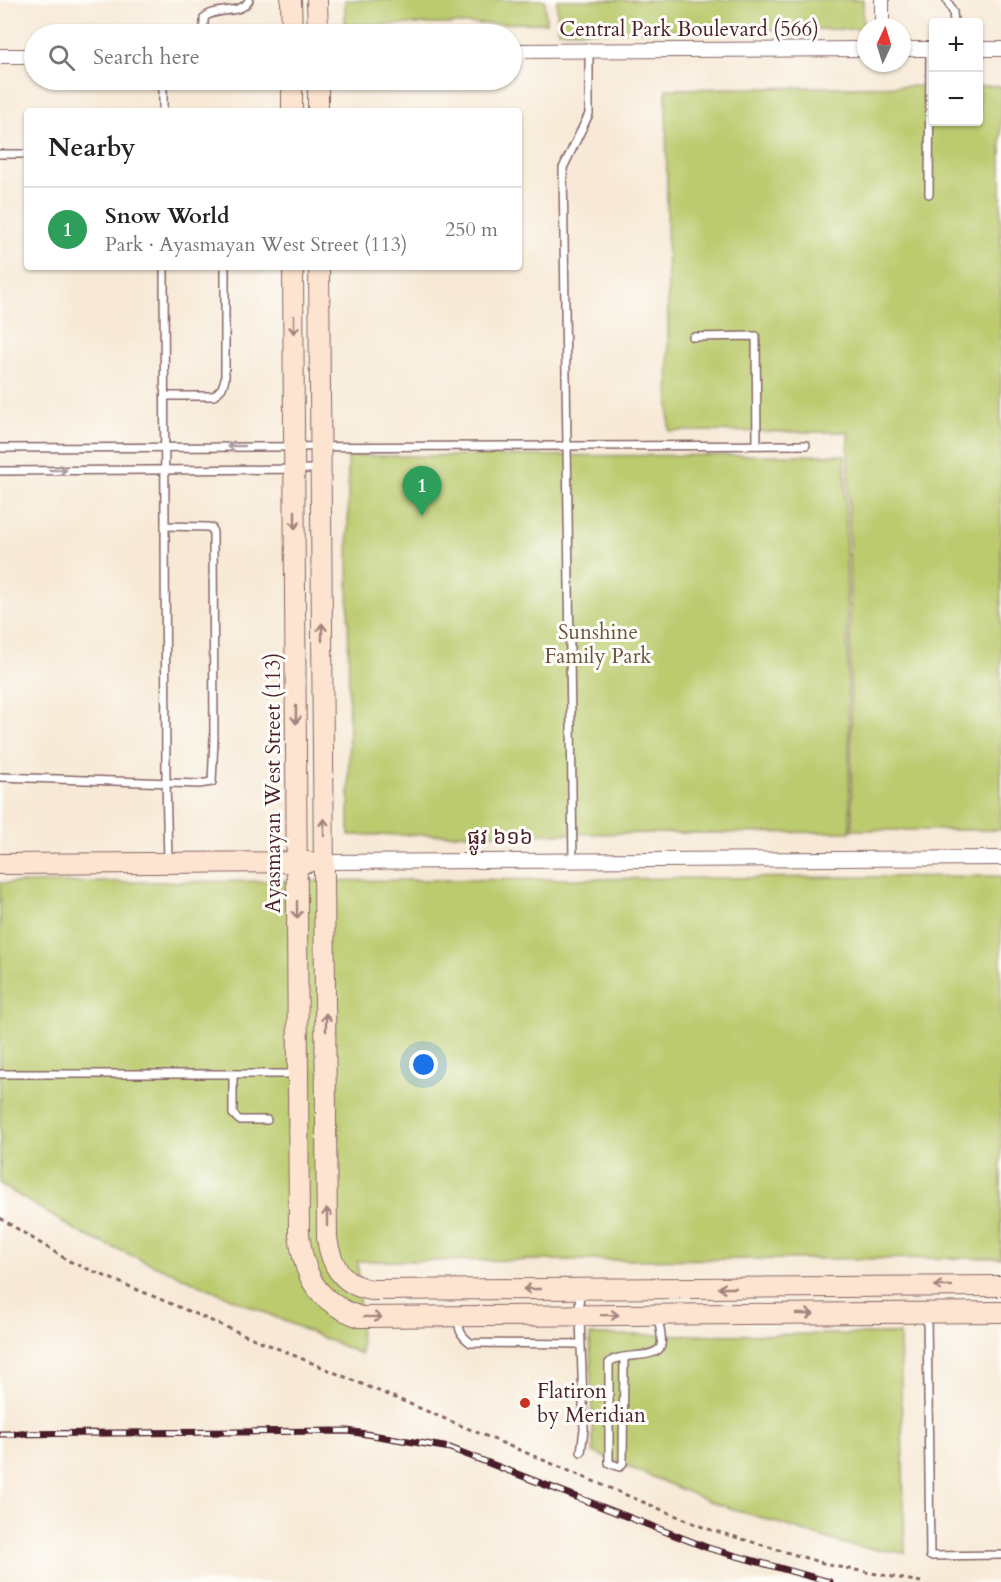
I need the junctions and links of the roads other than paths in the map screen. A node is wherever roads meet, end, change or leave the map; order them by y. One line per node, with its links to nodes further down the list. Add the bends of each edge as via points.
1 (249, 0): 8 (lane, via 238,9 209,13)
2 (291, 0): 9 (street)
3 (317, 0): 10 (street)
4 (882, 0): 6 (street)
5 (947, 0): 7 (lane)
6 (882, 18)
7 (954, 18)
8 (204, 24)
9 (292, 24)
10 (318, 24)
11 (911, 49): 12 (street)
12 (929, 49)
13 (983, 49): 14 (street)
14 (1001, 49)
15 (857, 50): 17 (street, Central Park Boulevard (566))
16 (522, 51): 17 (street, Central Park Boulevard (566))
17 (590, 51): 40 (lane, via 589,114 563,168)
18 (0, 56): 19 (street)
19 (24, 56)
20 (932, 72): 29 (lane)
21 (162, 90): 24 (lane)
22 (292, 90): 25 (street)
23 (318, 90): 26 (street)
24 (163, 108)
25 (292, 108)
26 (318, 108)
27 (24, 153): 28 (lane)
28 (0, 154)
29 (929, 194)
30 (164, 270): 35 (lane)
31 (225, 270): 35 (lane, via 222,388 214,396)
32 (293, 270): 38 (street, Ayasmayan West Street (113), one-way to 38)
33 (320, 270): 39 (street)
34 (693, 337): 36 (lane, via 756,336)
35 (165, 396): 41 (lane)
36 (757, 445): 37 (lane); 40 (lane)
37 (806, 445)
38 (294, 446): 39 (lane); 41 (lane, one-way to 41); 43 (street, Ayasmayan West Street (113))
39 (321, 446): 40 (lane); 44 (street)
40 (568, 446): 53 (lane)
41 (165, 447): 42 (lane); 45 (lane)
42 (0, 448)
43 (295, 469): 44 (lane); 45 (lane); 48 (street, Ayasmayan West Street (113), one-way to 48)
44 (321, 469): 49 (street)
45 (165, 470): 46 (lane, one-way to 45); 47 (lane)
46 (0, 471)
47 (165, 526): 51 (lane); 51 (lane, via 212,528 214,581 212,782)
48 (295, 574): 49 (street); 54 (street, Ayasmayan West Street (113), one-way to 54)
49 (322, 574): 55 (street, one-way to 49)
50 (0, 777): 51 (lane)
51 (166, 781): 56 (lane)
52 (1001, 858): 53 (street, ផ្លូវ ៦១៦)
53 (573, 861): 55 (street, ផ្លូវ ៦១៦)
54 (297, 862): 55 (street, ផ្លូវ ៦១៦); 56 (street, ផ្លូវ ៦១៦); 60 (street, Ayasmayan West Street (113), one-way to 60)
55 (324, 862): 61 (street, one-way to 55)
56 (168, 863): 57 (street, ផ្លូវ ៦១៦)
57 (0, 864)
58 (0, 1074): 59 (lane)
59 (233, 1074): 60 (lane); 62 (lane, via 233,1114 239,1119)
60 (298, 1074): 61 (street); 72 (street, Ayasmayan West Street (113), one-way to 72, via 299,1234 302,1258 311,1280 334,1305 360,1317)
61 (326, 1074): 66 (street, one-way to 61, via 372,1290 348,1282 333,1262 327,1238)
62 (267, 1120)
63 (1001, 1286): 64 (street, one-way to 64)
64 (892, 1287): 65 (street, one-way to 65); 69 (street)
65 (656, 1288): 66 (street); 70 (street)
66 (579, 1289): 71 (lane)
67 (927, 1312): 68 (street); 69 (street); 76 (lane, via 930,1556)
68 (1001, 1312)
69 (893, 1313): 70 (street, one-way to 69)
70 (657, 1315): 71 (street, one-way to 70); 74 (lane, via 660,1348)
71 (580, 1316): 72 (street); 73 (lane)
72 (457, 1317): 73 (lane, via 463,1338 471,1343)
73 (580, 1344): 75 (lane, via 584,1430)
74 (624, 1358): 74 (lane, via 614,1358 609,1363 609,1463 620,1467)
75 (581, 1452)
76 (1001, 1555)

